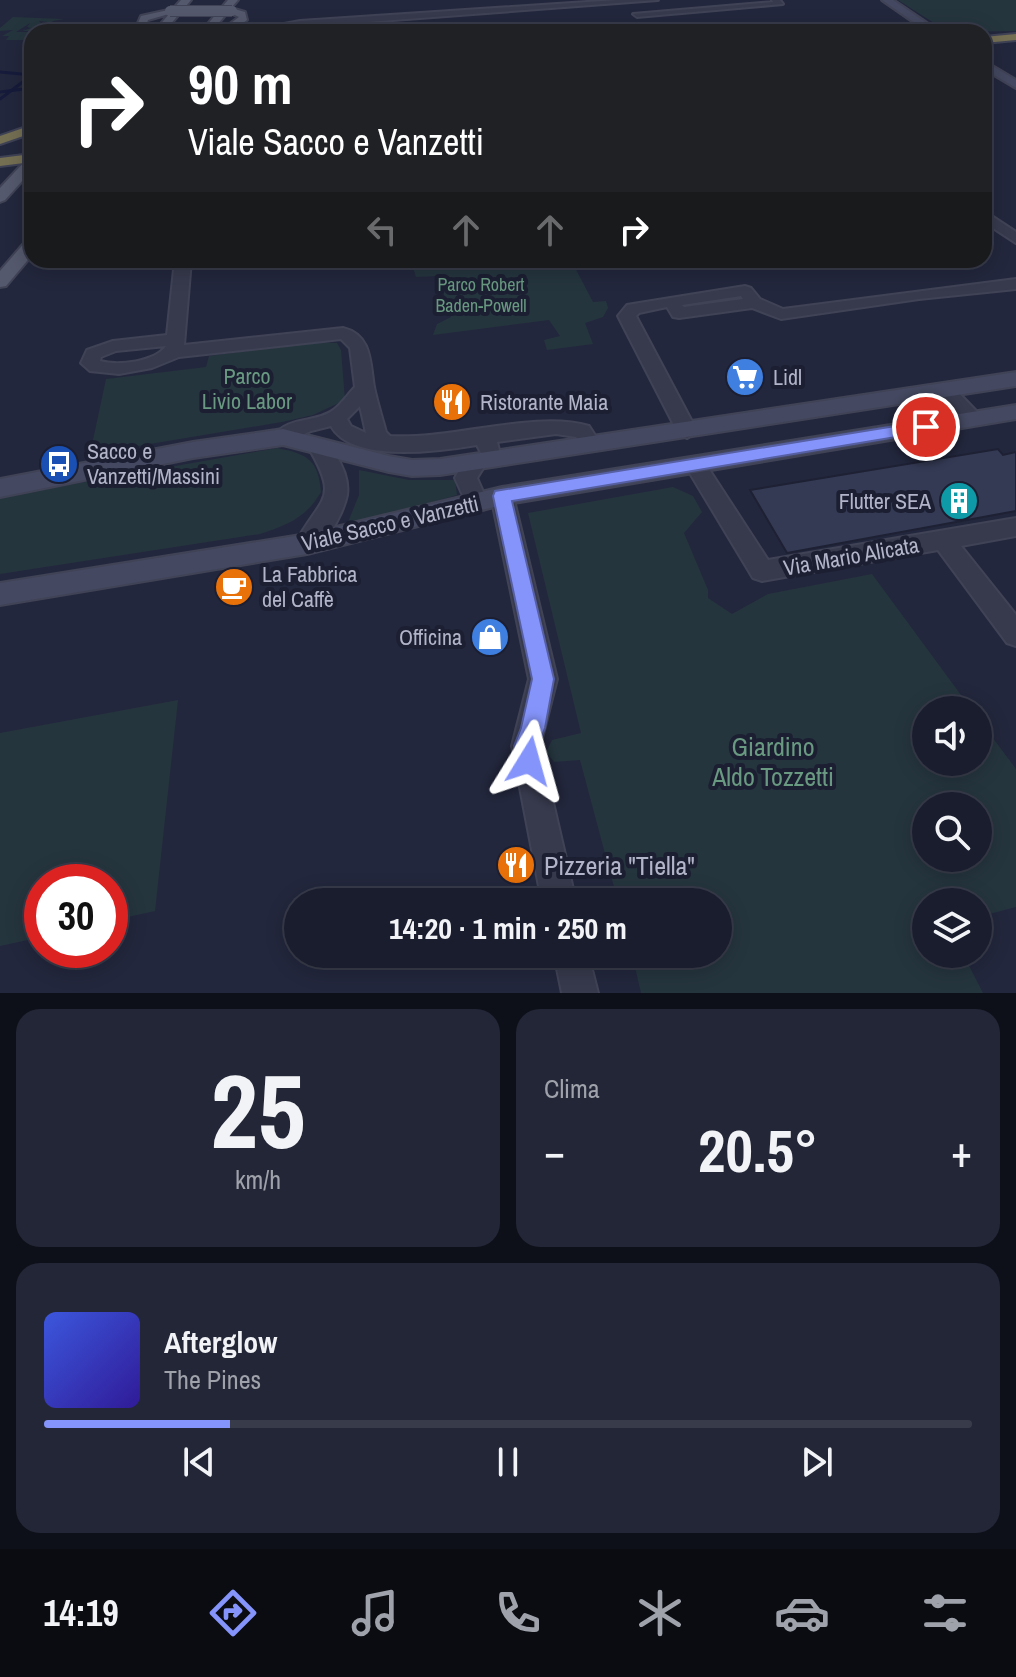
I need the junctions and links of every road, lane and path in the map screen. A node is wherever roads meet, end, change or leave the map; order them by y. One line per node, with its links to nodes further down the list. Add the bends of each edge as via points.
1 (186, 0): 10 (main road)
2 (445, 0): 8 (street)
3 (654, 0): 8 (street)
4 (776, 0): 7 (street, via 779,3 772,5)
5 (887, 0): 14 (street)
6 (232, 5): 9 (main road, bridge, via 170,11 144,18); 11 (main road); 12 (main road, via 244,18)
7 (637, 14)
8 (441, 15): 13 (street)
9 (142, 24)
10 (166, 24)
11 (214, 24)
12 (235, 24)
13 (297, 24)
14 (923, 24)
15 (1016, 37): 16 (highway)
16 (992, 39)
17 (1016, 43): 18 (highway)
18 (992, 45)
19 (992, 69): 20 (street)
20 (1016, 85)
21 (24, 132): 22 (highway)
22 (0, 140)
23 (24, 149): 24 (highway)
24 (0, 152)
25 (24, 160): 26 (highway)
26 (0, 162)
27 (24, 169): 28 (main road)
28 (0, 197)
29 (992, 221): 30 (street)
30 (1016, 239)
31 (24, 254): 33 (main road)
32 (182, 268): 36 (street, via 174,346 343,333 358,345)
33 (0, 282)
34 (1016, 284): 42 (street, via 781,314 754,303 745,291 633,309 627,316)
35 (1016, 379): 37 (street, Viale Sacco e Vanzetti)
36 (365, 388): 39 (street); 40 (street)
37 (945, 390): 41 (street); 42 (street, Viale Sacco e Vanzetti)
38 (1016, 412): 41 (street, Viale Sacco e Vanzetti)
39 (340, 416): 40 (street); 43 (street); 45 (street, via 339,426 347,433)
40 (373, 416): 45 (street)
41 (972, 419): 49 (street, Viale Sacco e Vanzetti)
42 (687, 431): 46 (street, Viale Sacco e Vanzetti)
43 (283, 437): 47 (street, Viale Sacco e Vanzetti); 50 (street, Viale Sacco e Vanzetti)
44 (485, 437): 45 (street, via 423,445); 46 (street, via 556,427 582,431); 48 (street)
45 (383, 442)
46 (590, 443): 48 (street, Viale Sacco e Vanzetti)
47 (317, 445): 48 (street, Viale Sacco e Vanzetti, via 412,468); 54 (street, via 336,472 338,494)
48 (484, 461): 51 (street, via 466,478)
49 (696, 465): 51 (street, Viale Sacco e Vanzetti); 53 (street, Via Mario Alicata, via 762,571)
50 (0, 488)
51 (489, 499): 54 (street, Viale Sacco e Vanzetti); 57 (street, via 543,679 526,746)
52 (1016, 527): 53 (street, Via Mario Alicata)
53 (944, 541): 56 (street)
54 (307, 544): 55 (street, Viale Sacco e Vanzetti)
55 (0, 594)
56 (1016, 635)
57 (556, 888)
58 (574, 968): 59 (street)
59 (580, 993)

